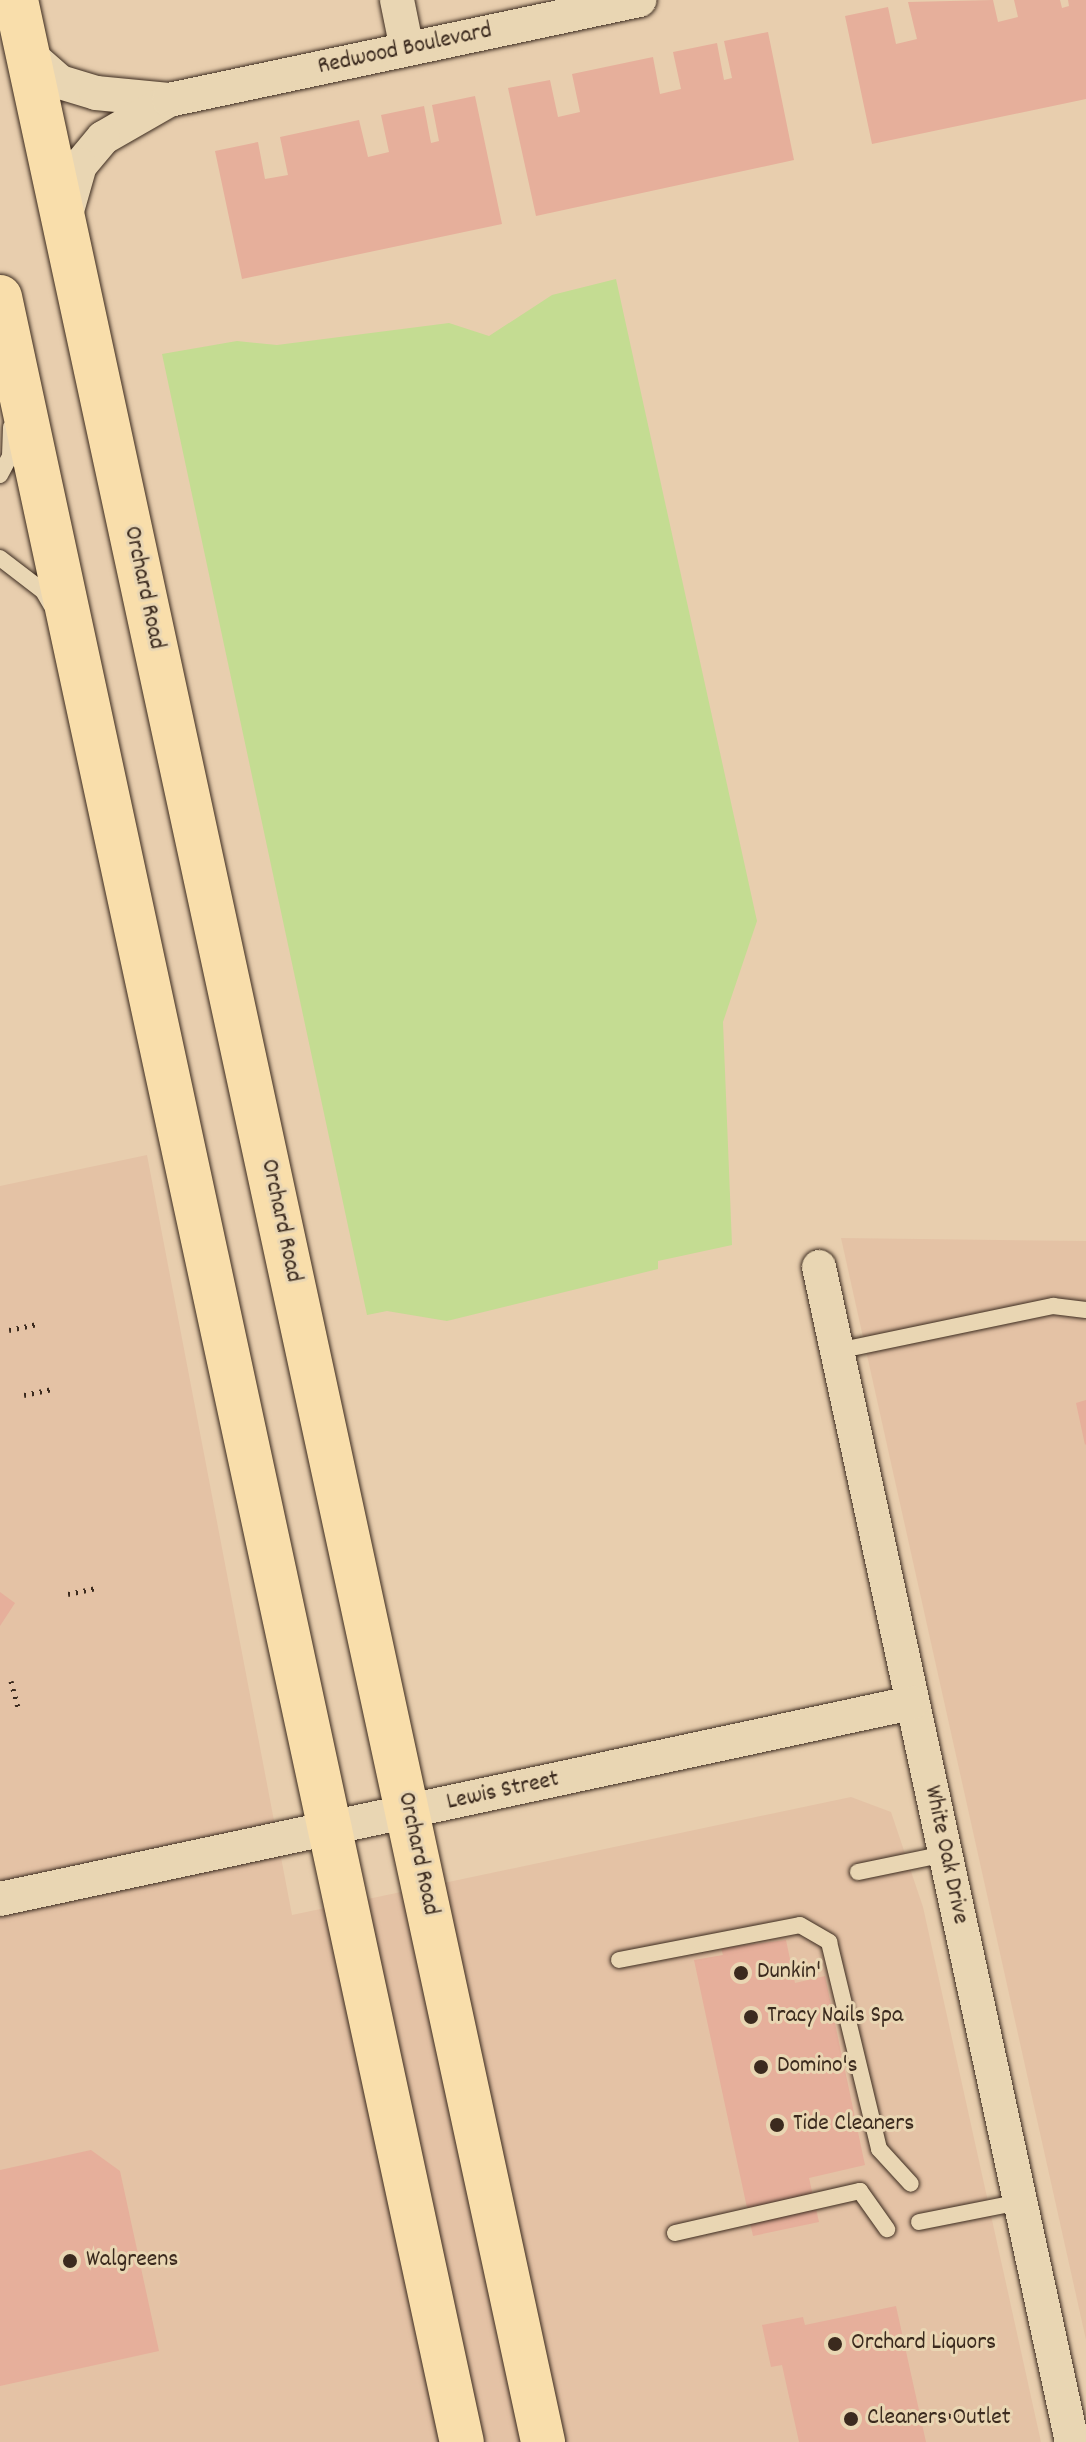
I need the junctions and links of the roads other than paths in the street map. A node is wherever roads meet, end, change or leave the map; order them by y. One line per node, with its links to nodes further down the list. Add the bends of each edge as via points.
1 (16, 0): 5 (main road, Orchard Road)
2 (397, 0): 4 (street)
3 (640, 0): 4 (street, Redwood Boulevard)
4 (407, 49): 6 (street, Redwood Boulevard)
5 (27, 53): 6 (street, Redwood Boulevard, via 60,82 96,93); 7 (main road, Orchard Road)
6 (169, 100): 7 (street, Redwood Boulevard, via 96,147 80,165)
7 (64, 221): 17 (main road, Orchard Road)
8 (0, 297): 9 (main road)
9 (15, 365): 10 (lane, via 10,456); 12 (main road)
10 (0, 475)
11 (0, 558): 12 (lane, via 43,591)
12 (78, 654): 18 (main road)
13 (819, 1267): 15 (street, White Oak Drive)
14 (1086, 1310): 15 (lane, via 1053,1306)
15 (837, 1351): 16 (street, White Oak Drive)
16 (911, 1703): 17 (street, Lewis Street); 19 (street, White Oak Drive)
17 (409, 1812): 18 (street, Lewis Street); 29 (main road, Orchard Road)
18 (330, 1828): 21 (street, Lewis Street); 28 (main road)
19 (945, 1854): 20 (lane); 24 (street, White Oak Drive)
20 (858, 1872)
21 (0, 1899)
22 (619, 1960): 23 (lane, via 800,1925 829,1942 879,2149)
23 (911, 2184)
24 (1020, 2202): 25 (lane); 30 (street, White Oak Drive)
25 (919, 2222)
26 (887, 2229): 27 (lane, via 860,2191)
27 (675, 2233)
28 (462, 2442)
29 (543, 2442)
30 (1072, 2442)

